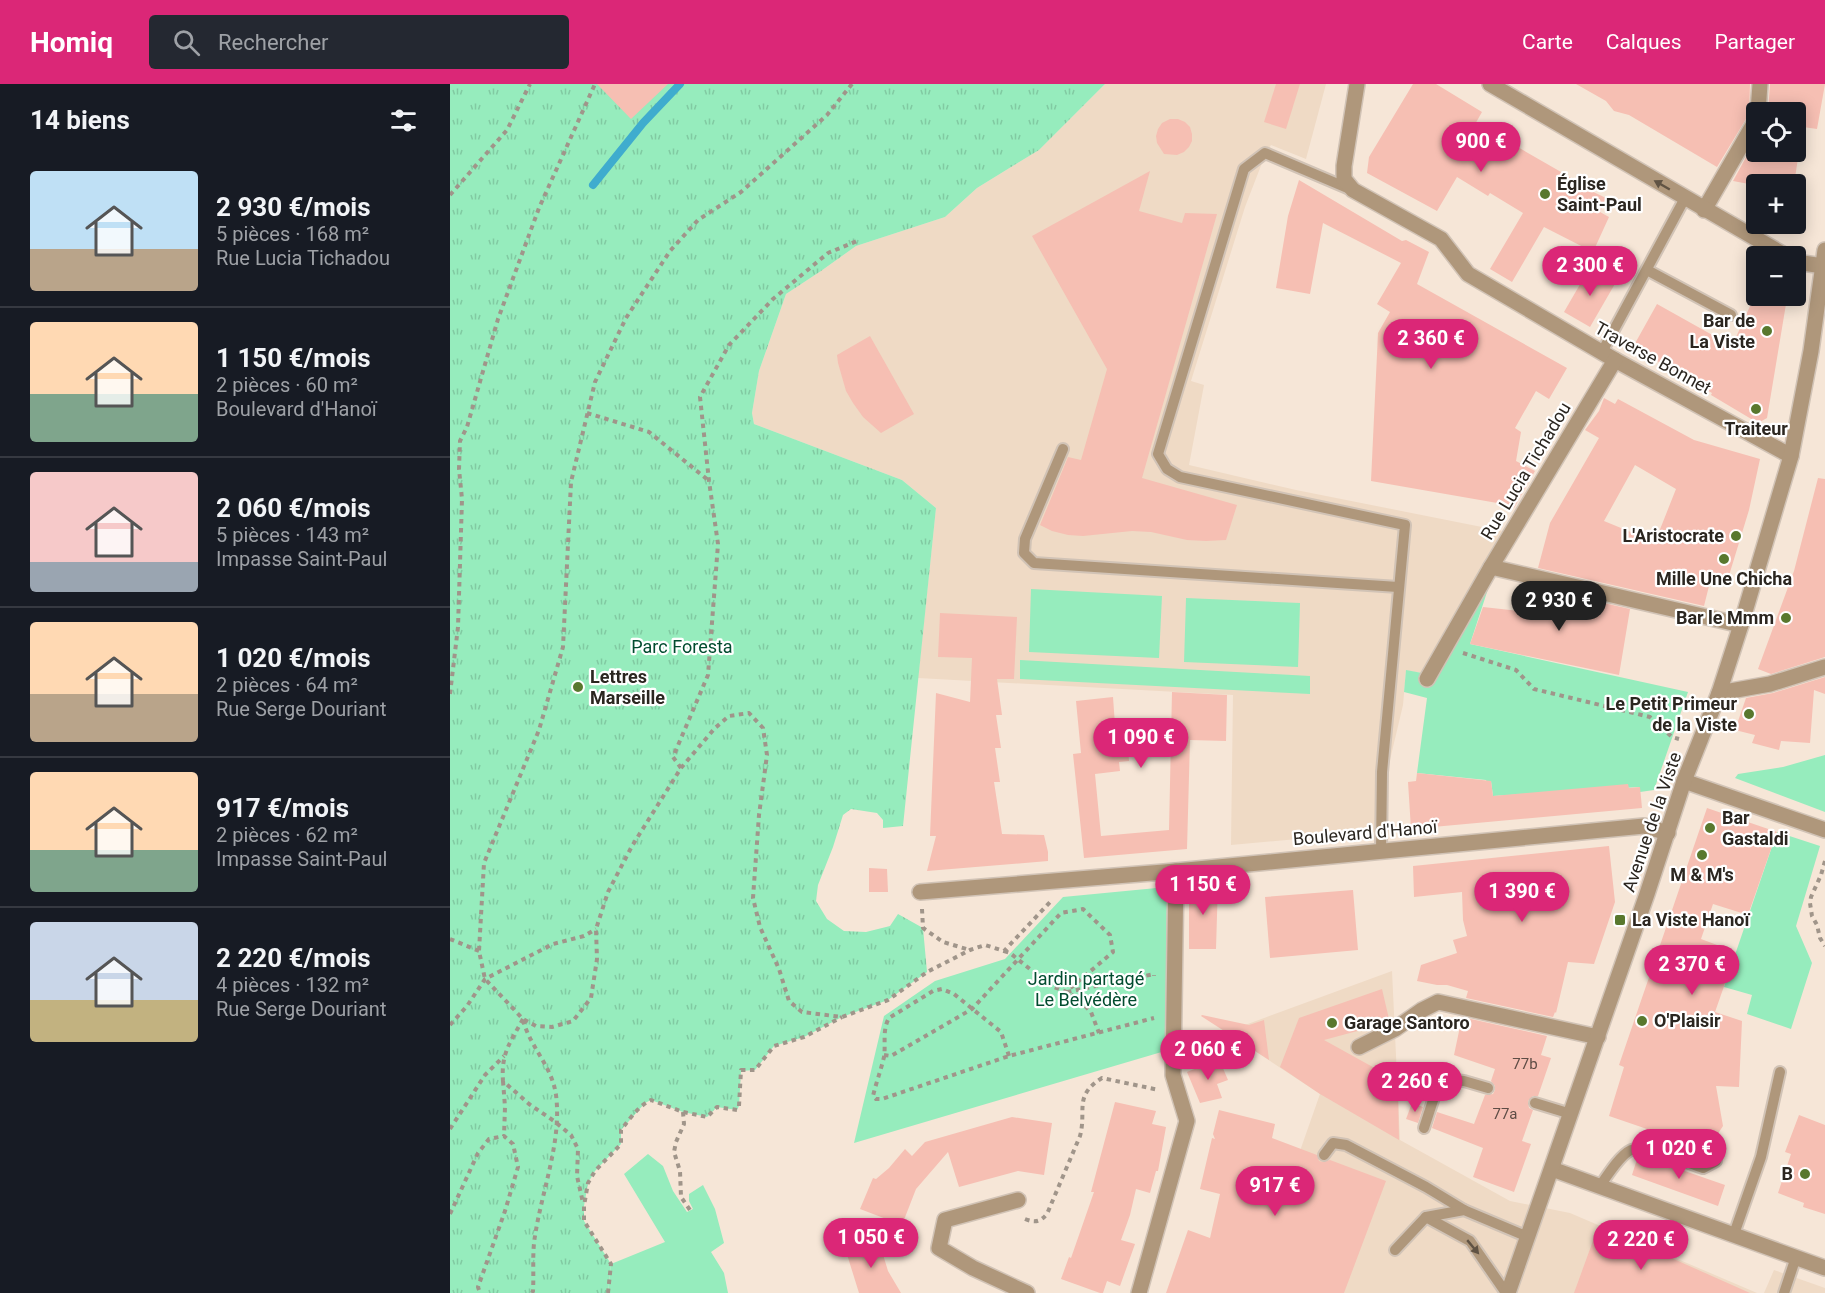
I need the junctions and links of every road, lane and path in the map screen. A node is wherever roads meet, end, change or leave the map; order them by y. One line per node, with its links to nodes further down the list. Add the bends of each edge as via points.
1 (530, 84): 10 (path, via 507,130)
2 (596, 84): 31 (path, via 539,208 498,319 460,441 458,616)
3 (852, 84): 20 (path, via 827,115 741,192 698,220 670,251 626,318 595,382)
4 (1357, 84): 9 (street, via 1344,166 1344,179)
5 (1490, 84): 11 (street, one-way to 5)
6 (1760, 84): 7 (street)
7 (1759, 102)
8 (1746, 137): 12 (street)
9 (1353, 190): 19 (street, Traverse Bonnet, via 1441,239 1468,274); 25 (lane, via 1265,153 1244,169 1158,454 1167,469 1180,477 1405,525)
10 (450, 195)
11 (1685, 198): 12 (street); 17 (lane)
12 (1704, 210): 14 (street)
13 (857, 241): 23 (path, via 828,253 773,299 729,345 700,397)
14 (1768, 246)
15 (1824, 258): 16 (street); 22 (street, Avenue de la Viste)
16 (1806, 261)
17 (1647, 270): 18 (lane); 19 (lane)
18 (1731, 315)
19 (1609, 356): 22 (street, Traverse Bonnet); 24 (street, Rue Lucia Tichadou)
20 (586, 413): 23 (path, via 649,432); 46 (path, via 571,482 563,647 539,730 484,863)
21 (1063, 449): 25 (lane, via 1025,538 1024,553 1035,563)
22 (1791, 456): 26 (street, Avenue de la Viste)
23 (709, 481): 33 (path, via 718,544 708,675 673,757)
24 (1491, 567): 26 (street, Rue Lucia Tichadou); 27 (street)
25 (1398, 586): 37 (lane, via 1382,772)
26 (1741, 625): 30 (street, Avenue de la Viste)
27 (1445, 647): 29 (street); 32 (path, via 1516,670 1534,689 1650,717 1672,737)
28 (1825, 667): 30 (street, via 1770,684)
29 (1427, 679)
30 (1719, 693): 32 (street, Avenue de la Viste)
31 (450, 694)
32 (1699, 745): 34 (street, Avenue de la Viste)
33 (681, 768): 42 (path, via 632,846 608,892); 54 (path, via 729,716 749,713 763,728 767,755 753,898 760,927 789,1001 802,1012)
34 (1684, 781): 35 (street); 36 (street, Avenue de la Viste)
35 (1825, 830)
36 (1668, 833): 37 (street, Boulevard d'Hanoï, via 1644,826); 58 (street, Avenue de la Viste)
37 (1381, 852): 39 (street, Boulevard d'Hanoï)
38 (1825, 861): 44 (path, via 1810,903)
39 (1176, 871): 40 (street, Boulevard d'Hanoï); 65 (street, via 1173,1075)
40 (1070, 880): 41 (street, Boulevard d'Hanoï); 47 (path)
41 (920, 892): 45 (path, via 923,928 944,942)
42 (596, 929): 49 (path, via 553,944); 55 (path, via 597,959 591,998 573,1021 552,1028)
43 (450, 939): 46 (path)
44 (1825, 946)
45 (970, 950): 47 (path, via 985,945); 54 (path, via 927,972 888,1000)
46 (479, 951): 49 (path)
47 (1004, 951): 48 (path)
48 (1017, 959): 51 (path, via 1051,986); 51 (path, via 1061,913 1083,909 1110,935 1113,952); 53 (path)
49 (485, 980): 55 (path); 56 (path)
50 (1154, 985): 51 (path, via 1154,974)
51 (1067, 992): 57 (path, via 1092,1012)
52 (1155, 1007): 57 (path, via 1155,1018)
53 (972, 1009): 60 (path, via 891,1056); 60 (path, via 954,994 942,989 933,991 889,1018); 62 (path, via 1001,1032)
54 (842, 1017): 68 (path, via 804,1037 774,1046 755,1070 741,1070 737,1110 717,1107 706,1117)
55 (523, 1019): 61 (path); 70 (path, via 527,1036 550,1071)
56 (450, 1025)
57 (1099, 1033): 62 (path)
58 (1598, 1037): 59 (street, via 1438,1002); 69 (street, Avenue de la Viste)
59 (1359, 1047)
60 (884, 1054): 62 (path, via 873,1096 882,1099)
61 (504, 1056): 64 (path); 72 (path, via 484,1075)
62 (1009, 1056)
63 (1780, 1072): 84 (lane, via 1761,1157)
64 (503, 1081): 70 (path); 73 (path)
65 (1177, 1088): 78 (path, via 1165,1091 1102,1078 1092,1084 1084,1097 1080,1136 1047,1214 1041,1221 1027,1220 1021,1216); 93 (street, via 1187,1121)
66 (1488, 1088): 71 (lane, via 1440,1079)
67 (1535, 1103): 69 (lane)
68 (683, 1112): 79 (path, via 651,1100 645,1103 621,1130 621,1144 595,1171 588,1183); 80 (path, via 684,1124 674,1152 680,1171 681,1197)
69 (1571, 1114): 76 (street, Avenue de la Viste)
70 (558, 1124): 79 (path, via 571,1135 578,1149 577,1176); 90 (path, via 535,1238)
71 (1424, 1128)
72 (450, 1129)
73 (504, 1137): 82 (path, via 489,1139 478,1153); 89 (path, via 513,1144 518,1167 478,1287)
74 (1324, 1155): 81 (lane, via 1333,1143 1346,1145)
75 (1716, 1161): 77 (lane, via 1703,1168 1646,1149 1632,1149)
76 (1552, 1169): 77 (street); 85 (street, Avenue de la Viste)
77 (1600, 1186): 84 (street)
78 (1018, 1200): 92 (street, via 945,1220 939,1248)
79 (584, 1206): 91 (path, via 584,1221 611,1264)
80 (690, 1210)
81 (1464, 1210): 83 (lane); 85 (lane)
82 (450, 1214)
83 (1426, 1217): 86 (lane); 94 (lane, one-way to 94, via 1470,1241)
84 (1734, 1234): 87 (street)
85 (1527, 1238): 94 (street, Avenue de la Viste)
86 (1395, 1250)
87 (1796, 1257): 88 (street); 95 (lane)
88 (1825, 1268)
89 (480, 1293)
90 (531, 1293)
91 (608, 1293)
92 (1027, 1293)
93 (1139, 1293)
94 (1507, 1293)
95 (1784, 1293)

